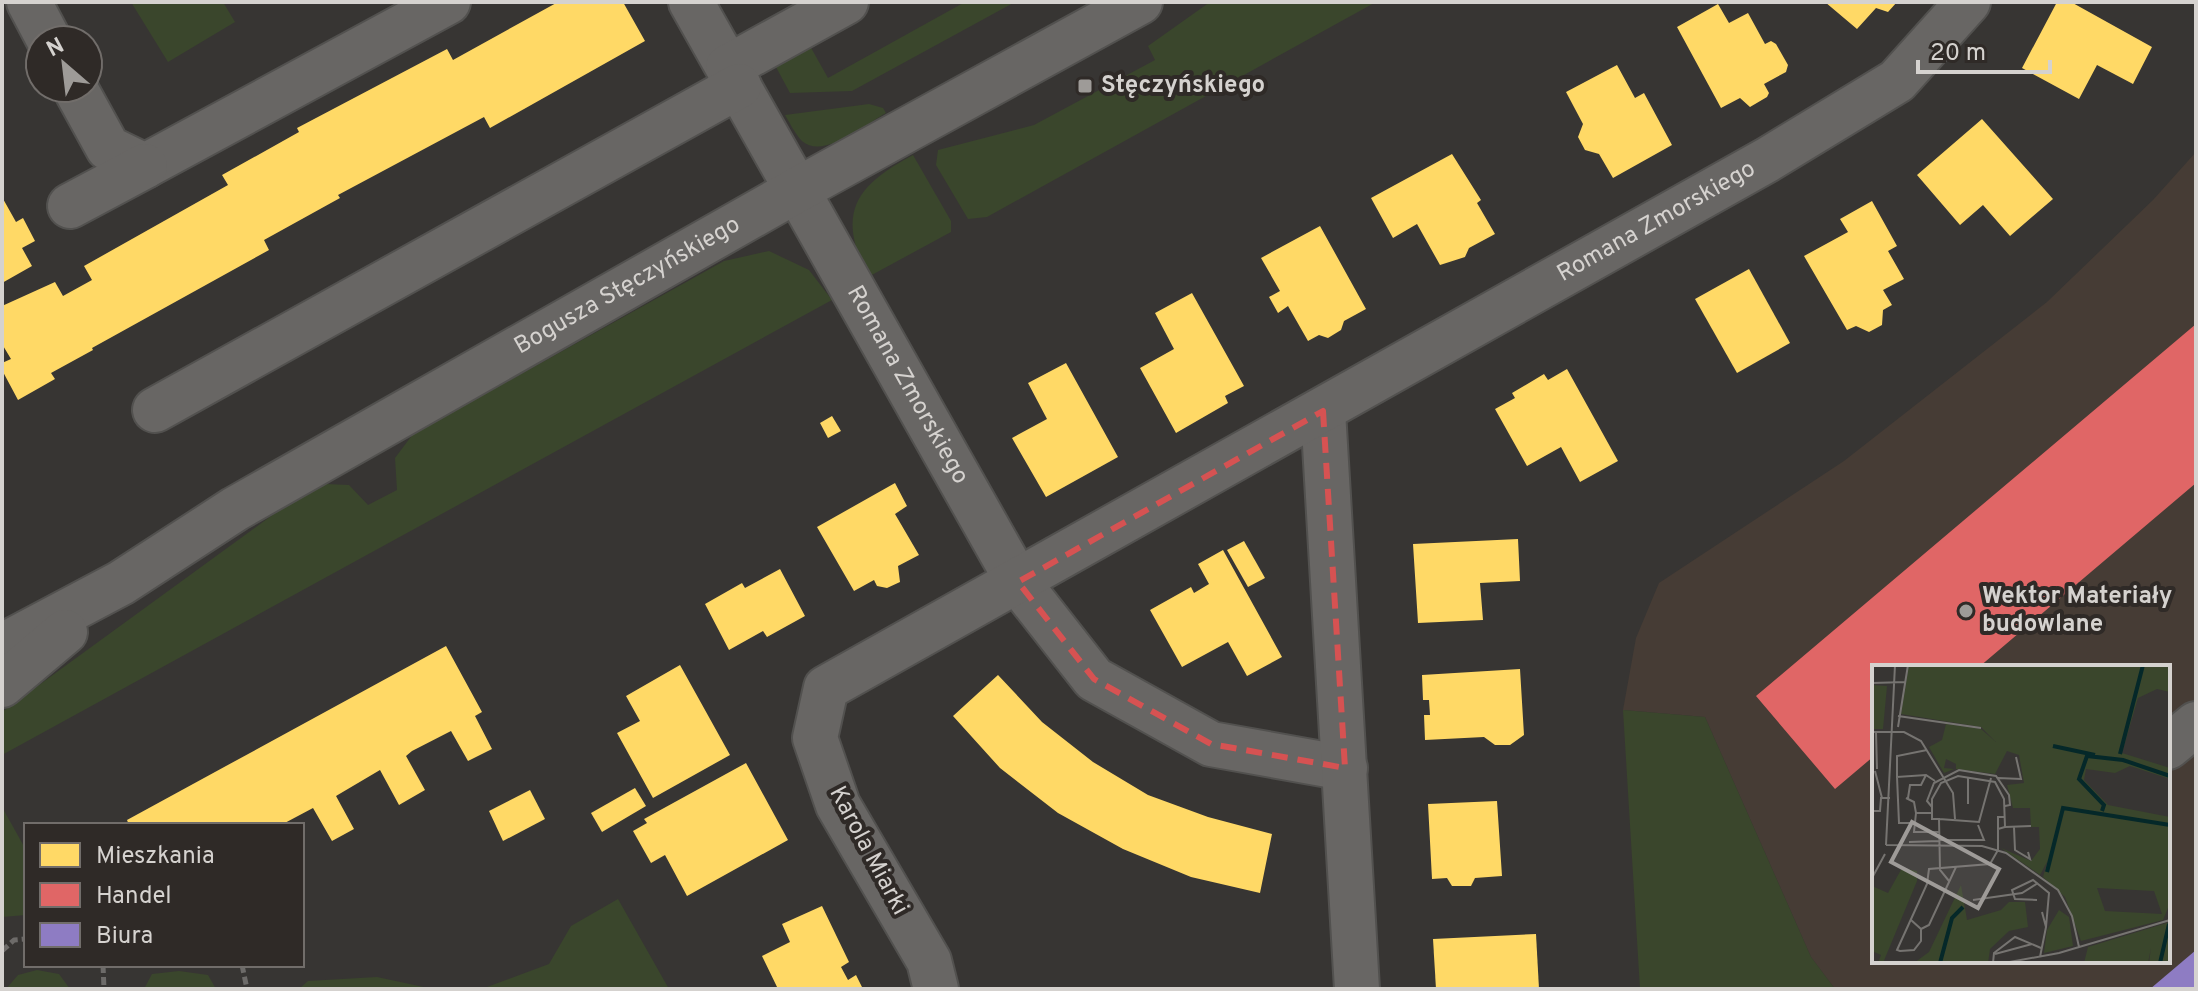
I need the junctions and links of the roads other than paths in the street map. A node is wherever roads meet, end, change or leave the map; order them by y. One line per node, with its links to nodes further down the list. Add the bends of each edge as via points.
1 (27, 2): 7 (street); 8 (street)
2 (448, 2): 11 (street)
3 (691, 2): 9 (street, Romana Zmorskiego)
4 (846, 2): 9 (street)
5 (1140, 2): 12 (street, Bogusza Stęczyńskiego)
6 (1968, 2): 15 (street, Romana Zmorskiego, via 1897,81)
7 (2, 15)
8 (40, 24)
9 (733, 77): 12 (street, Romana Zmorskiego); 14 (street)
10 (84, 104): 11 (street, via 108,148)
11 (145, 166): 13 (street)
12 (797, 190): 16 (street, Romana Zmorskiego); 17 (street, Bogusza Stęczyńskiego, via 235,509)
13 (70, 206)
14 (155, 410)
15 (1323, 411): 16 (street, Romana Zmorskiego); 22 (street)
16 (1018, 582): 22 (street, Romana Zmorskiego, via 1094,679 1211,744); 23 (street, Karola Miarki, via 826,688 815,738 838,805 929,961)
17 (121, 583): 18 (street, Bogusza Stęczyńskiego); 19 (street, Bogusza Stęczyńskiego)
18 (2, 646)
19 (2, 685)
20 (2196, 724): 21 (street)
21 (2170, 745)
22 (1345, 768): 24 (street)
23 (936, 989)
24 (1357, 989)

